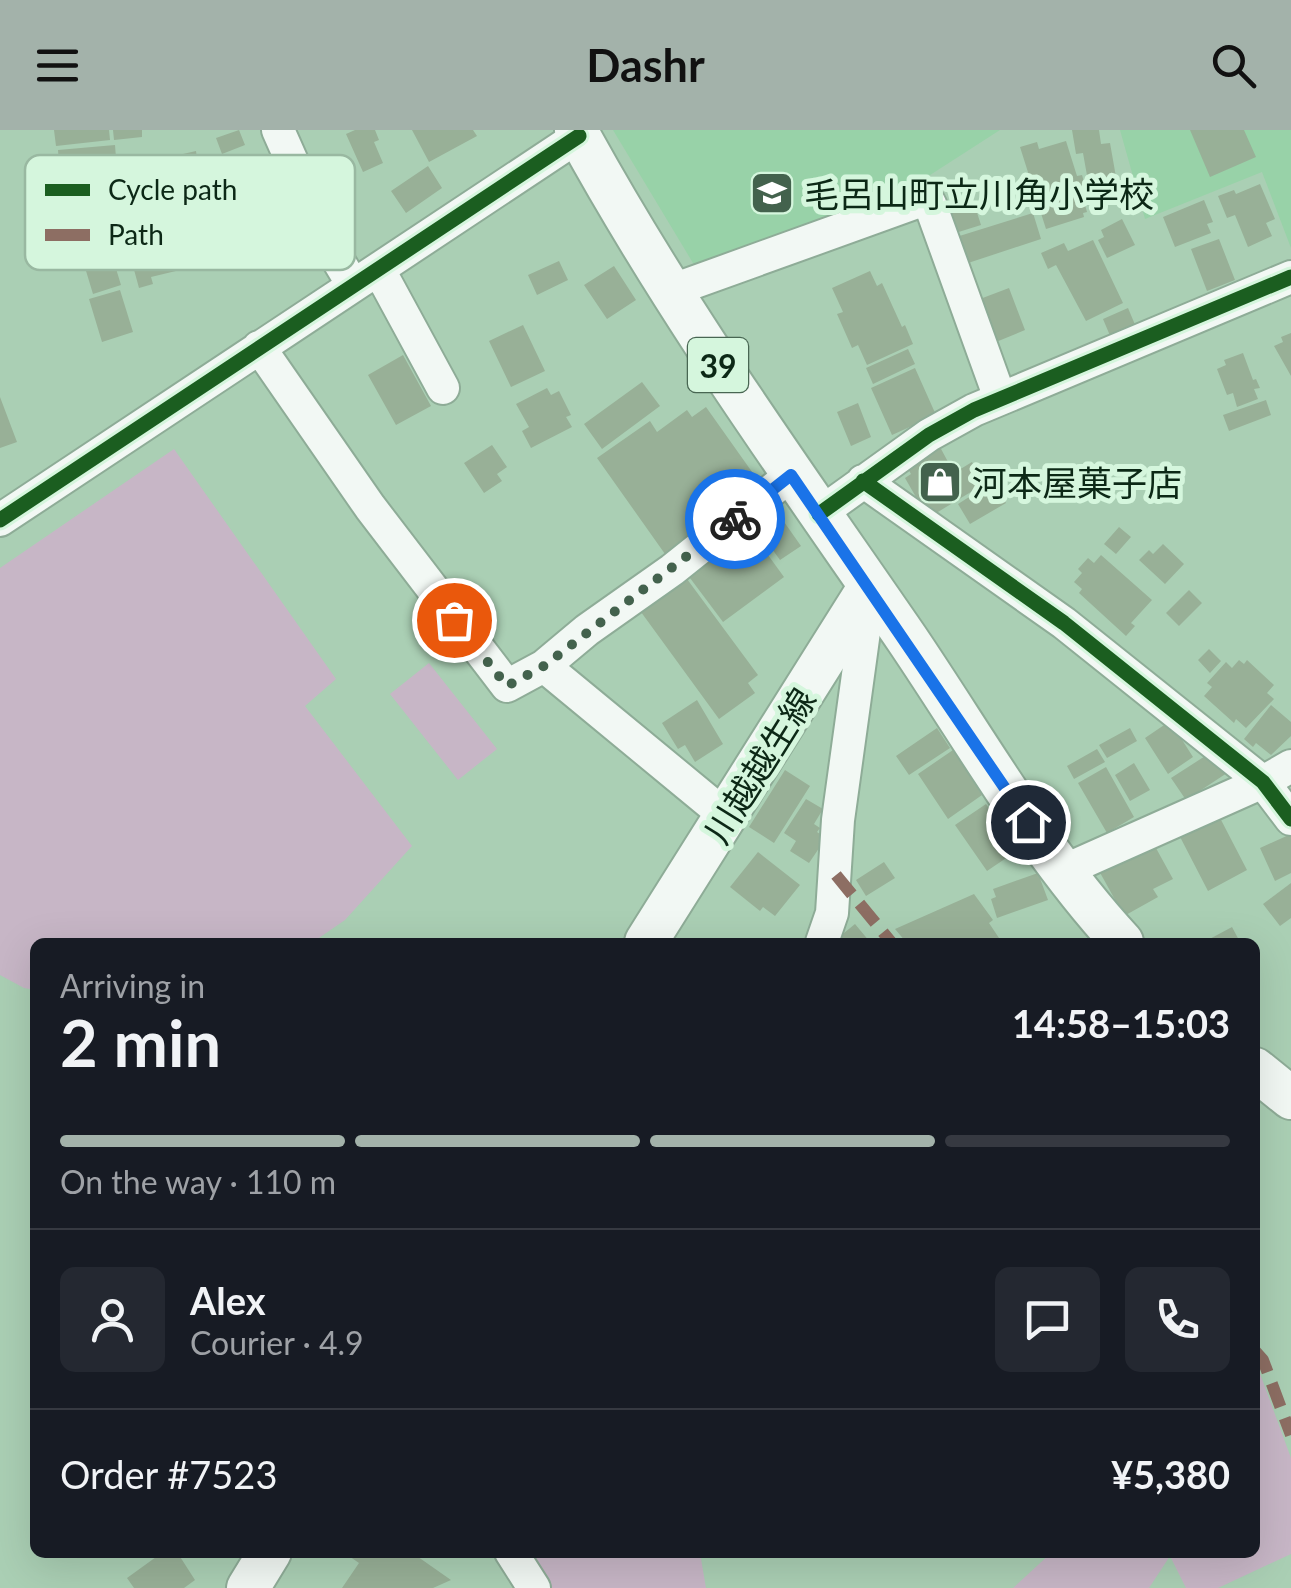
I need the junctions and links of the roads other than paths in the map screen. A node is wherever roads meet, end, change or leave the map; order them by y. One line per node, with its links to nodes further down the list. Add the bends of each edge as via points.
1 (278, 130): 3 (street)
2 (578, 133): 6 (street); 7 (main road, 39)
3 (289, 155)
4 (355, 268): 6 (street)
5 (1291, 277): 10 (street)
6 (366, 278): 8 (street); 9 (street)
7 (670, 291): 10 (street, via 917,202 930,204); 11 (main road, 39)
8 (259, 347): 14 (street); 16 (street, via 507,686)
9 (443, 388)
10 (1000, 398): 12 (street)
11 (791, 475): 13 (main road, 39); 16 (street)
12 (863, 480): 13 (street); 17 (street)
13 (819, 514): 15 (main road, 39)
14 (0, 520)
15 (870, 586): 18 (main road, 川越越生線); 20 (main road, 39); 22 (street, via 832,913)
16 (544, 666): 18 (street)
17 (1277, 774): 19 (street); 20 (street)
18 (727, 816): 21 (main road, 川越越生線)
19 (1291, 819)
20 (1063, 871): 23 (main road, 39)
21 (649, 938)
22 (823, 938)
23 (1119, 938)
24 (1260, 1073): 25 (main road)
25 (1291, 1098)
26 (266, 1558): 28 (main road)
27 (515, 1558): 29 (street)
28 (248, 1588)
29 (534, 1588)

